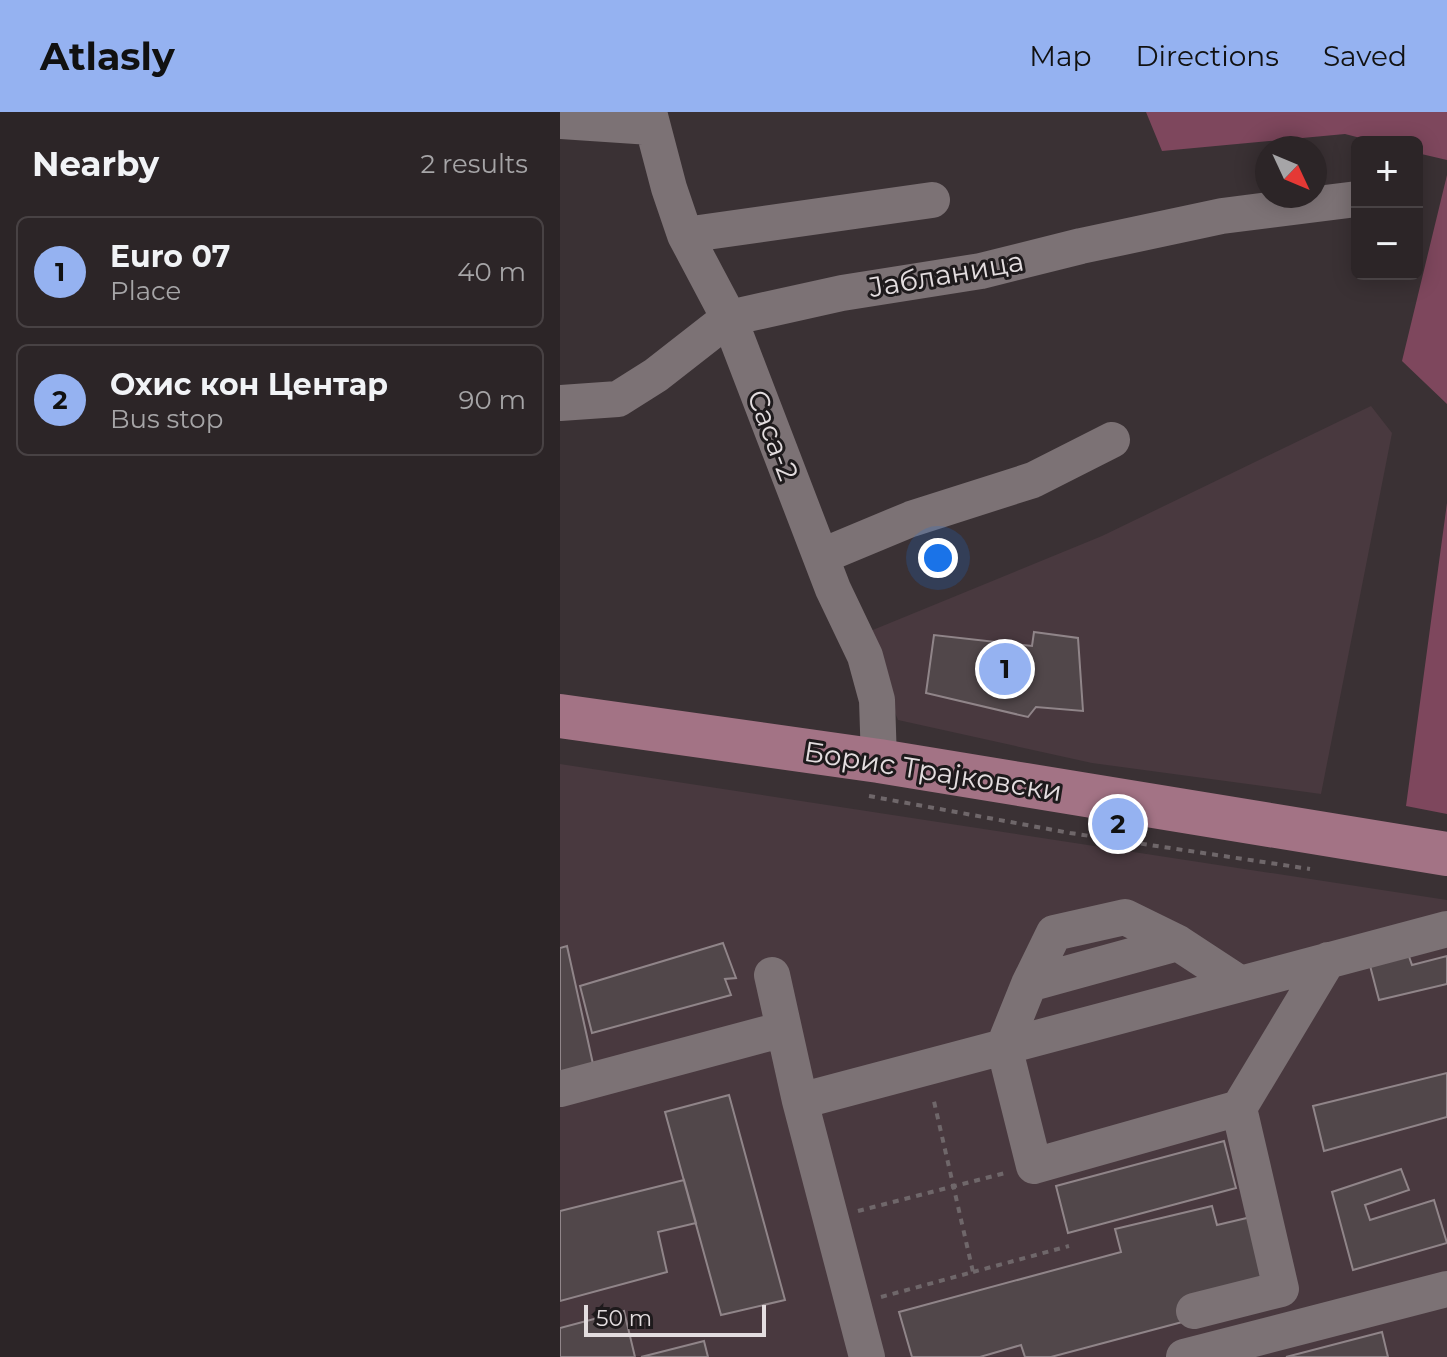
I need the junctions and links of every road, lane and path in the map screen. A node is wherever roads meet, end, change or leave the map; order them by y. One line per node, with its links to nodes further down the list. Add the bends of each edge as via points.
1 (650, 120): 2 (street); 5 (street, Саса-2)
2 (560, 121)
3 (932, 200): 5 (street)
4 (1351, 200): 6 (street, Јабланица, via 1222,216 981,271)
5 (685, 235): 6 (street, Саса-2)
6 (729, 318): 7 (street, Јабланица, via 618,399); 9 (street, Саса-2)
7 (560, 403)
8 (1112, 440): 9 (street, via 1033,480 911,519)
9 (822, 556): 11 (street, Саса-2, via 865,656 877,700)
10 (560, 716): 11 (main road, Борис Трајковски)
11 (870, 778): 12 (main road, Борис Трајковски); 13 (path, via 1070,833)
12 (1447, 854)
13 (1324, 871)
14 (1447, 929): 15 (street)
15 (1328, 960): 17 (street); 23 (street)
16 (772, 975): 18 (street)
17 (1239, 983): 19 (street); 19 (street, via 1178,943 1125,917 1054,933)
18 (784, 1029): 21 (street); 22 (street)
19 (1004, 1046): 20 (street); 24 (street)
20 (926, 1067): 22 (street); 25 (path)
21 (560, 1089)
22 (800, 1101): 26 (street)
23 (1239, 1108): 24 (street); 31 (street, via 1281,1289)
24 (1034, 1166): 25 (path)
25 (953, 1186): 26 (path); 28 (path)
26 (831, 1219): 30 (street)
27 (1069, 1246): 28 (path)
28 (973, 1272): 30 (path)
29 (1447, 1289): 33 (street)
30 (853, 1305): 32 (street)
31 (1194, 1311)
32 (867, 1357)
33 (1184, 1357)

